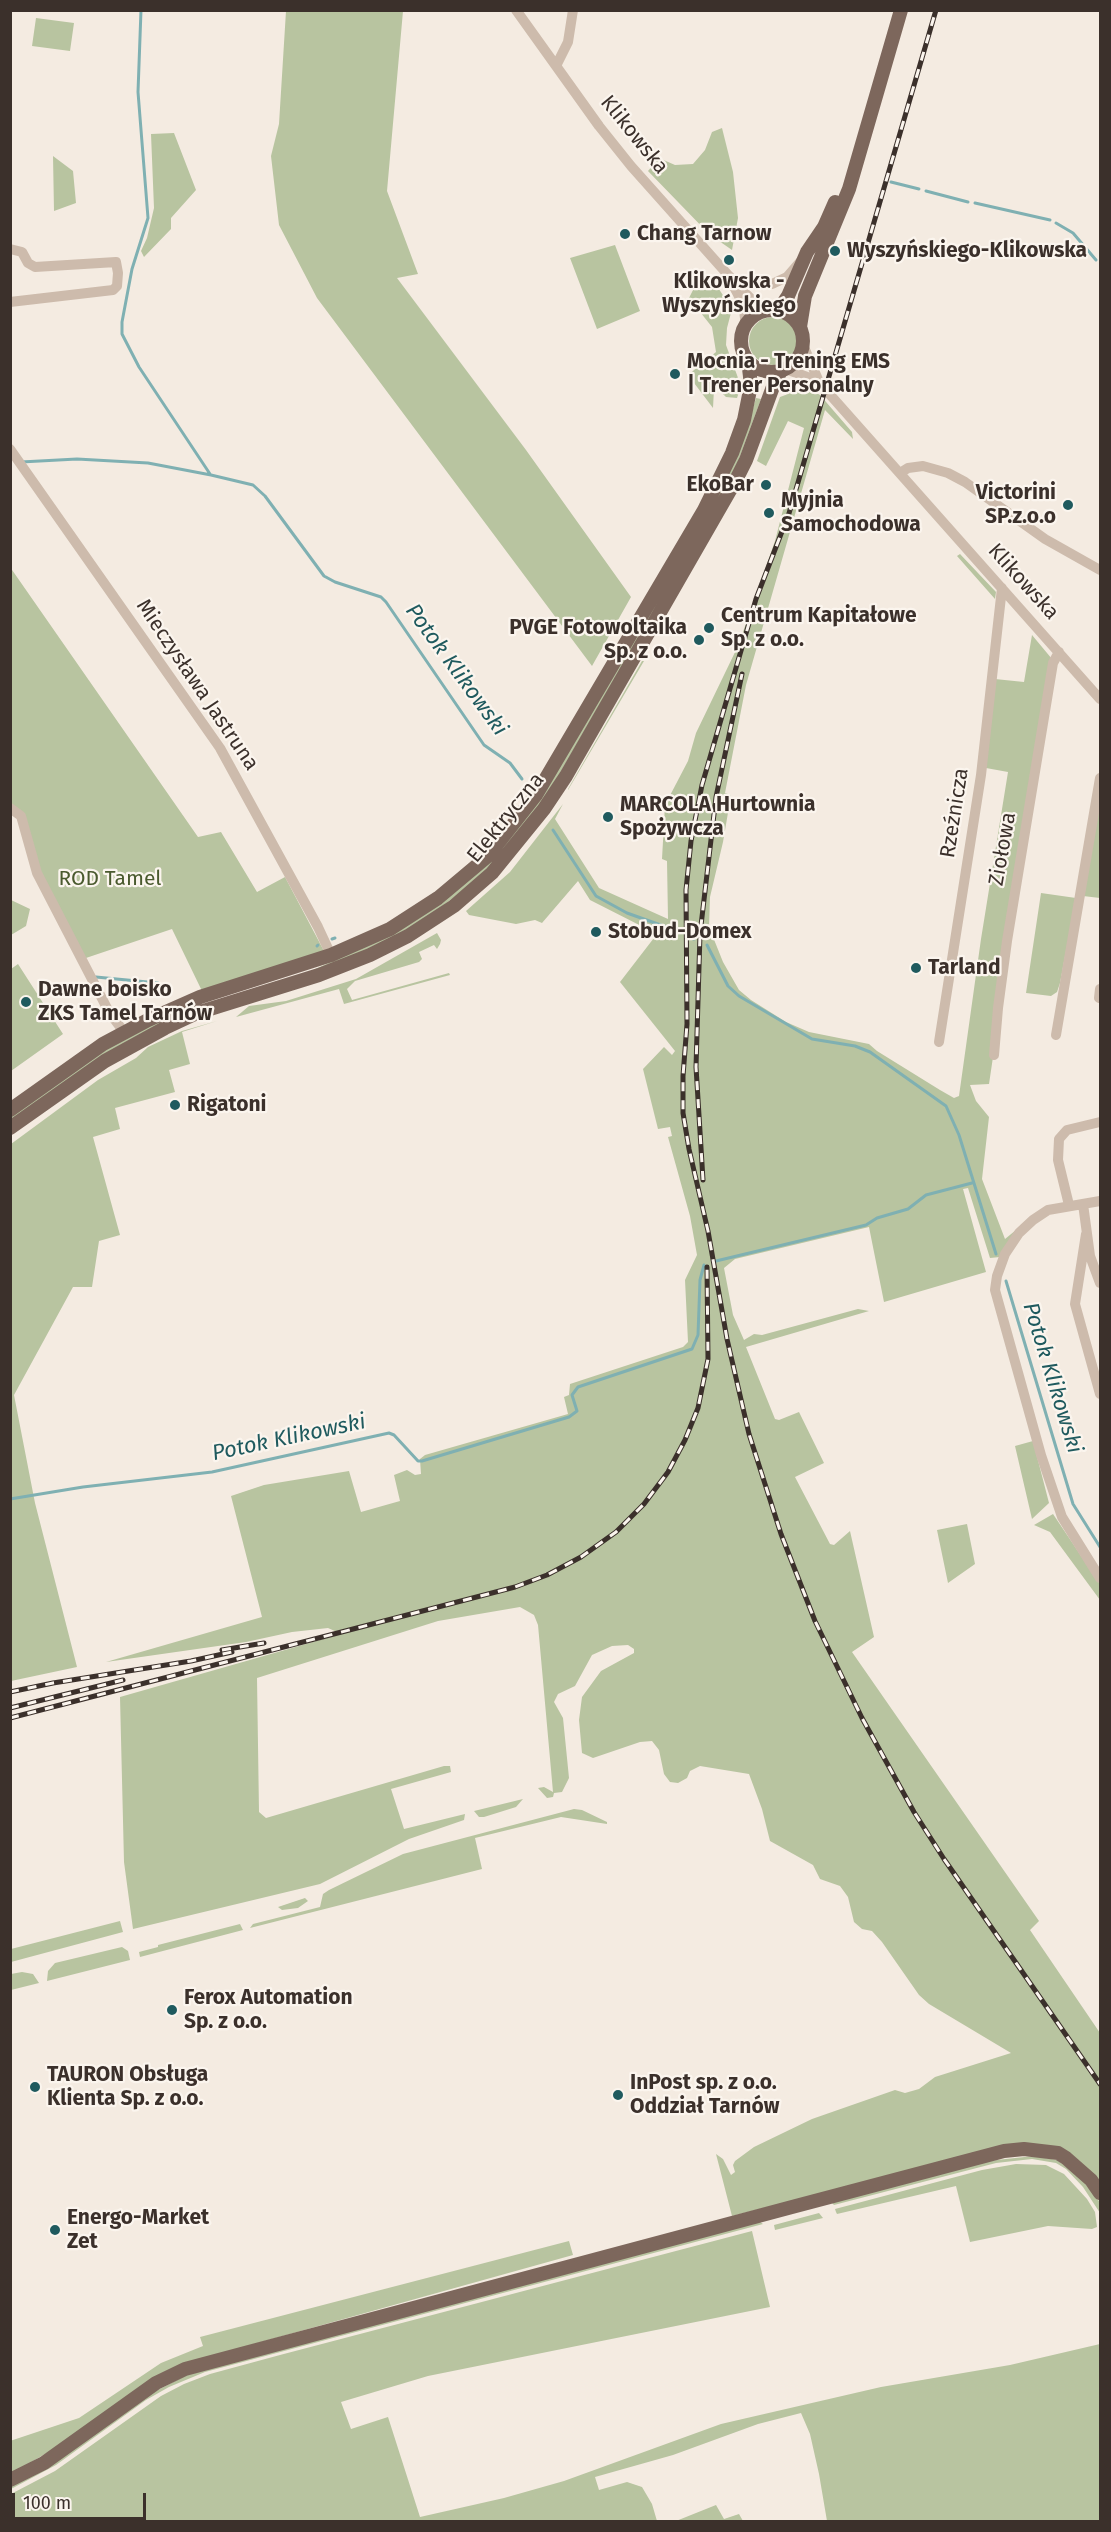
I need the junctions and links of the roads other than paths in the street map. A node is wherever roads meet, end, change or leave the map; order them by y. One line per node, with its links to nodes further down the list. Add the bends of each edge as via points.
1 (516, 10): 4 (street, Klikowska)
2 (573, 10): 4 (street, via 568,42)
3 (901, 10): 5 (main road)
4 (556, 66): 8 (street, Klikowska, via 619,151)
5 (863, 143): 7 (main road, via 824,227); 12 (main road, via 841,212 805,296)
6 (10, 249): 9 (street, via 22,252 35,267 116,262 118,273 113,290)
7 (807, 252): 8 (street, via 787,277 771,284 751,285); 10 (main road, via 788,296)
8 (729, 276): 10 (street, Klikowska, via 751,299); 11 (street, Klikowska, via 743,304)
9 (10, 302)
10 (773, 311): 11 (main road, via 758,314); 12 (main road, via 787,314)
11 (746, 325): 14 (main road, via 741,343)
12 (800, 327): 13 (main road)
13 (803, 345): 15 (main road, via 796,361); 16 (street, Klikowska)
14 (748, 360): 15 (main road, via 762,371); 25 (main road, Elektryczna, via 750,394 725,469 527,809 488,855 438,898 390,929)
15 (784, 370): 16 (street, Klikowska); 32 (main road, Elektryczna, via 774,384 736,480 566,776 537,819 492,873 454,906 408,936 319,975 206,1010 165,1028 105,1061)
16 (820, 384): 18 (street, Klikowska)
17 (10, 449): 25 (street, Mieczysława Jastruna, via 220,748)
18 (900, 473): 19 (street, via 923,466 948,473 1045,539); 20 (street, Klikowska)
19 (1101, 570)
20 (1002, 588): 21 (street, Klikowska); 28 (street, Rzeźnicza, via 986,738)
21 (1059, 652): 22 (street, Klikowska); 29 (street, Ziołowa, via 1053,663 1007,941)
22 (1101, 699)
23 (1101, 778): 27 (street)
24 (10, 808): 26 (street, via 21,816 37,873 71,927 108,1012)
25 (331, 955): 26 (main road, Elektryczna, via 200,997)
26 (124, 1032): 30 (main road, Elektryczna)
27 (1056, 1035)
28 (939, 1042)
29 (994, 1056)
30 (10, 1110)
31 (1101, 1122): 35 (street, via 1067,1130 1059,1139 1058,1160)
32 (10, 1128)
33 (1101, 1201): 34 (street)
34 (1083, 1204): 35 (street); 36 (street)
35 (1069, 1205): 39 (street, via 1047,1210 1019,1233 1005,1254 995,1290 1062,1516)
36 (1086, 1234): 37 (street); 38 (street, via 1074,1304)
37 (1101, 1283)
38 (1101, 1394)
39 (1101, 1578)
40 (1101, 2193): 41 (main road, via 1092,2180 1058,2153 1004,2151 211,2361 156,2383 44,2463)
41 (10, 2480)

